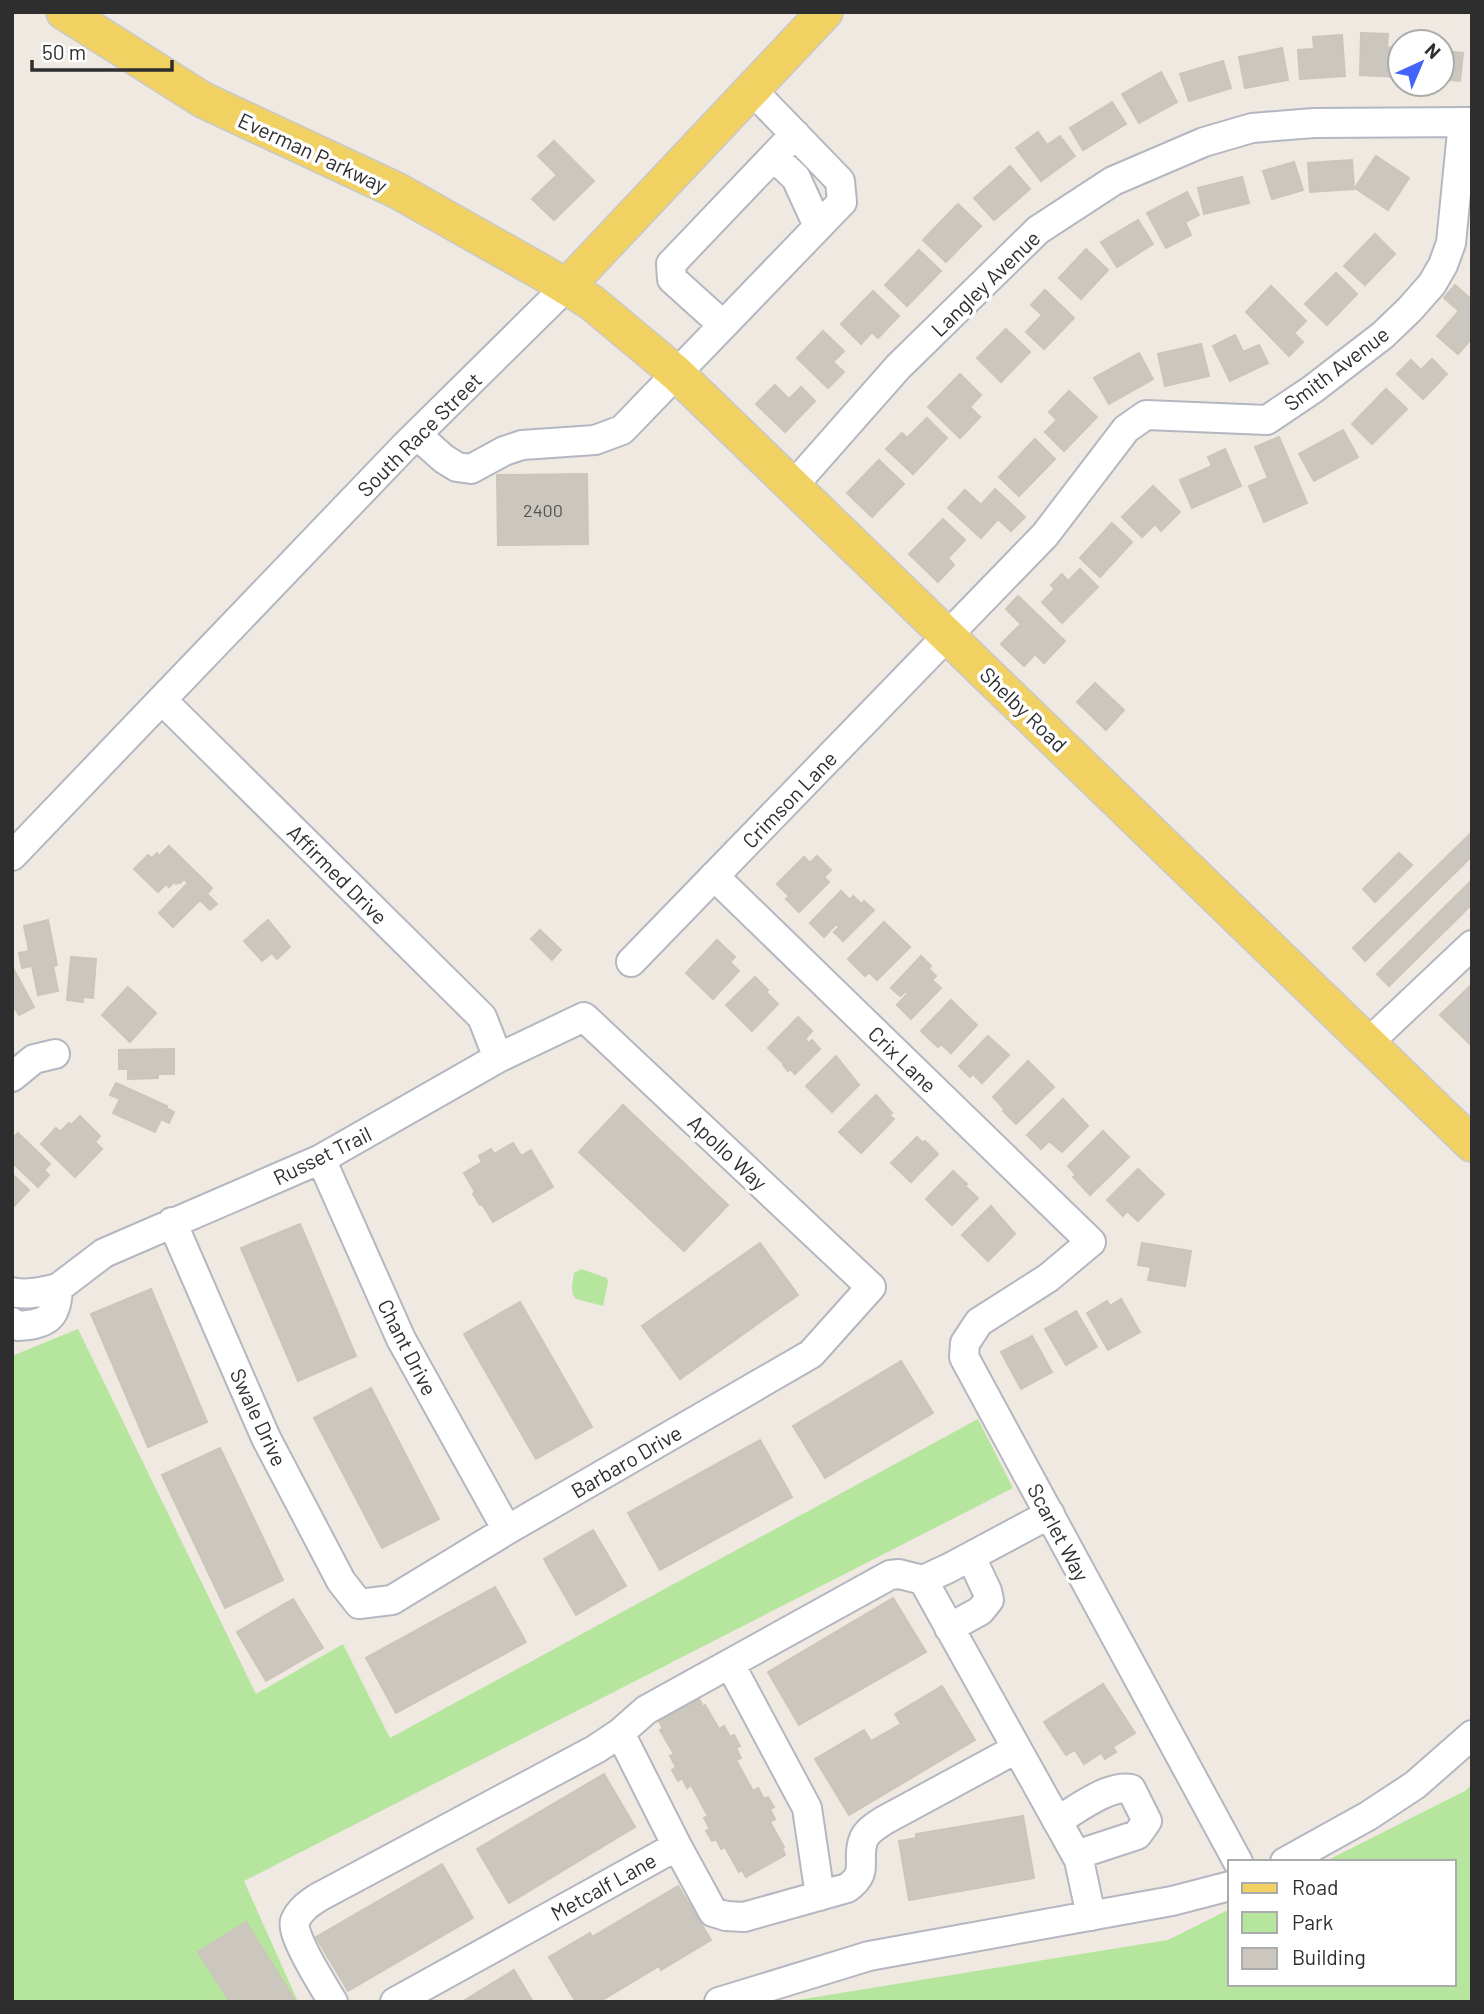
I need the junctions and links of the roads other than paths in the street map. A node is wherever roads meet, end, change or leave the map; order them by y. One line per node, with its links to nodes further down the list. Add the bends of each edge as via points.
1 (64, 12): 8 (main road, Everman Parkway, via 203,100 398,191)
2 (825, 12): 3 (main road, South Race Street)
3 (752, 90): 5 (street); 8 (main road, South Race Street)
4 (1467, 122): 12 (street, Langley Avenue, via 1252,128 1204,142 1113,181 1038,230 898,366); 13 (street, Smith Avenue, via 1451,243 1432,284 1410,309 1383,335 1267,420 1146,415 1126,429 1045,535)
5 (795, 134): 6 (street); 7 (street, via 840,181 842,202)
6 (774, 157): 7 (street, via 796,178); 9 (street, via 671,264 672,279)
7 (818, 226): 9 (street)
8 (566, 287): 10 (main road, Shelby Road, via 591,302); 11 (street, South Race Street)
9 (723, 325): 10 (street)
10 (676, 373): 11 (street, via 622,430 595,440 522,446 471,469 444,459); 12 (main road, Shelby Road)
11 (417, 435): 14 (street, South Race Street)
12 (793, 486): 13 (main road, Shelby Road)
13 (948, 636): 16 (street, Crimson Lane); 20 (main road, Shelby Road)
14 (162, 700): 15 (street, South Race Street); 22 (street, Affirmed Drive, via 482,1017)
15 (12, 856)
16 (714, 876): 18 (street, Crimson Lane); 27 (street, Crix Lane)
17 (1472, 945): 20 (street)
18 (631, 962)
19 (584, 1017): 22 (street, Russet Trail); 29 (street, Apollo Way)
20 (1367, 1043): 24 (main road, Shelby Road)
21 (55, 1054): 23 (street, via 34,1059)
22 (498, 1058): 25 (street, Russet Trail)
23 (12, 1077)
24 (1472, 1144)
25 (321, 1159): 26 (street, Russet Trail); 33 (street, Chant Drive, via 401,1339)
26 (173, 1222): 28 (street, Russet Trail, via 104,1253); 36 (street, Swale Drive, via 266,1438 341,1581)
27 (1091, 1242): 32 (street, Scarlet Way, via 1048,1278 979,1322 965,1343 964,1357)
28 (58, 1287): 30 (street); 31 (street, via 52,1315 38,1325)
29 (872, 1287): 33 (street, Barbaro Drive, via 811,1354)
30 (12, 1292)
31 (12, 1322)
32 (1050, 1514): 34 (street); 45 (street, Scarlet Way)
33 (507, 1530): 36 (street, Barbaro Drive, via 392,1600)
34 (971, 1557): 35 (street); 37 (street, via 989,1600 980,1611)
35 (922, 1580): 37 (street); 38 (street, via 890,1575)
36 (359, 1604)
37 (949, 1628): 41 (street)
38 (730, 1664): 39 (street, via 646,1710); 48 (street, via 807,1808)
39 (620, 1733): 43 (street); 50 (street, via 302,1910 294,1923 296,1936)
40 (1472, 1735): 46 (street, via 1415,1785)
41 (1016, 1749): 42 (street); 48 (street, Metcalf Lane, via 868,1832 862,1842 857,1881)
42 (1057, 1821): 44 (street); 44 (street, via 1111,1790 1131,1789 1147,1821 1144,1828 1137,1835)
43 (677, 1846): 48 (street, Metcalf Lane, via 713,1912 744,1917); 51 (street, Metcalf Lane)
44 (1076, 1854): 49 (street)
45 (1237, 1860)
46 (1288, 1860)
47 (1228, 1887): 49 (street)
48 (820, 1896)
49 (1091, 1916): 52 (street, via 869,1956)
50 (333, 2002)
51 (395, 2002)
52 (719, 2002)

